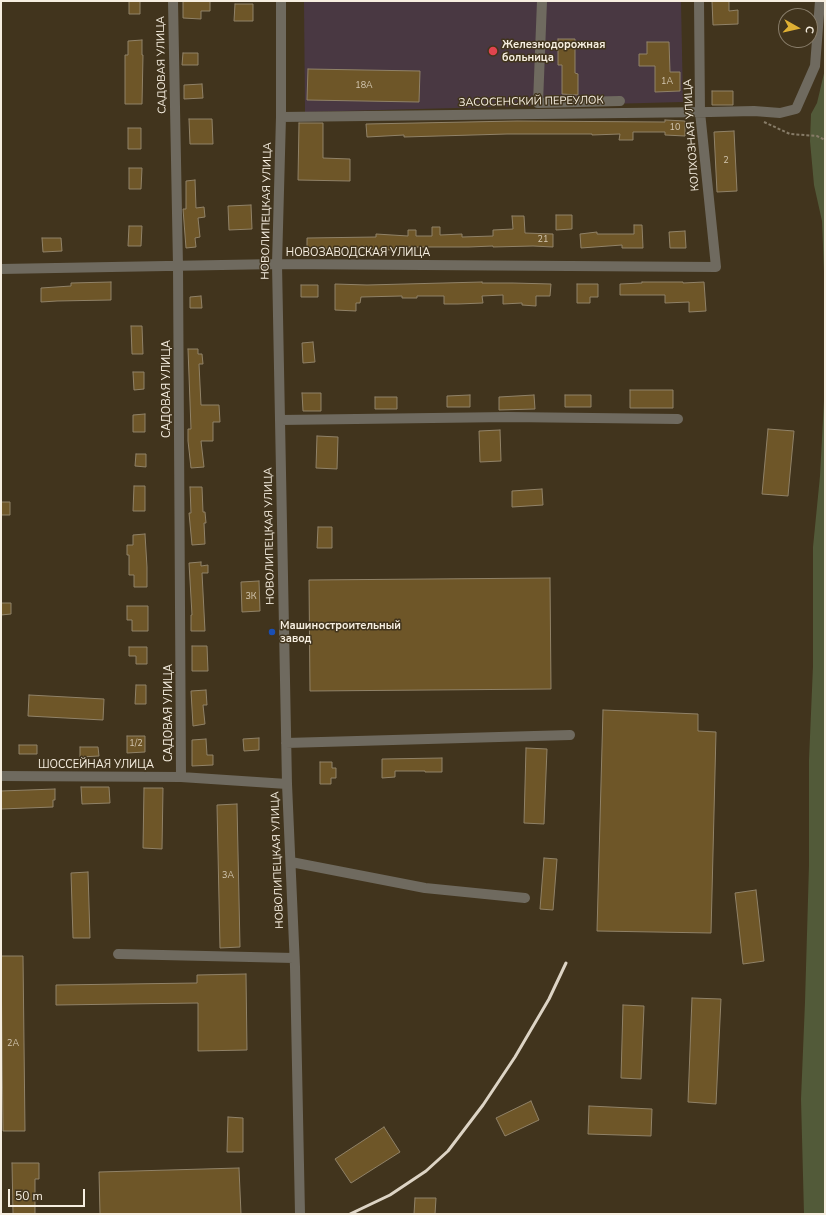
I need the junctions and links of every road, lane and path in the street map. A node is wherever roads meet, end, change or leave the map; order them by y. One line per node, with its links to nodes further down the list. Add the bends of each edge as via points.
1 (173, 1): 12 (street, САДОВАЯ УЛИЦА)
2 (281, 1): 8 (street, НОВОЛИПЕЦКАЯ УЛИЦА)
3 (542, 1): 6 (street, via 538,103)
4 (699, 1): 7 (street, КОЛХОЗНАЯ УЛИЦА)
5 (820, 1): 7 (street, ЗАСОСЕНСКИЙ ПЕРЕУЛОК, via 814,66 796,109 780,113)
6 (620, 101)
7 (700, 112): 8 (street, ЗАСОСЕНСКИЙ ПЕРЕУЛОК); 13 (street, КОЛХОЗНАЯ УЛИЦА)
8 (281, 117): 11 (street, НОВОЛИПЕЦКАЯ УЛИЦА)
9 (761, 121): 10 (path, via 790,134 817,136)
10 (825, 140)
11 (276, 264): 12 (street, НОВОЗАВОДСКАЯ УЛИЦА); 13 (street, НОВОЗАВОДСКАЯ УЛИЦА); 16 (street, НОВОЛИПЕЦКАЯ УЛИЦА)
12 (178, 266): 14 (street, НОВОЗАВОДСКАЯ УЛИЦА); 20 (street, САДОВАЯ УЛИЦА)
13 (716, 267)
14 (1, 270)
15 (678, 419): 16 (street, via 508,417)
16 (280, 420): 18 (street, НОВОЛИПЕЦКАЯ УЛИЦА)
17 (570, 735): 18 (street)
18 (286, 744): 21 (street, НОВОЛИПЕЦКАЯ УЛИЦА)
19 (1, 776): 20 (street, ШОССЕЙНАЯ УЛИЦА)
20 (181, 777): 21 (street, ШОССЕЙНАЯ УЛИЦА)
21 (287, 784): 22 (street, НОВОЛИПЕЦКАЯ УЛИЦА)
22 (290, 862): 23 (street, via 425,888); 25 (street, НОВОЛИПЕЦКАЯ УЛИЦА)
23 (525, 898)
24 (118, 954): 25 (street)
25 (294, 958): 26 (street, НОВОЛИПЕЦКАЯ УЛИЦА)
26 (300, 1214)

